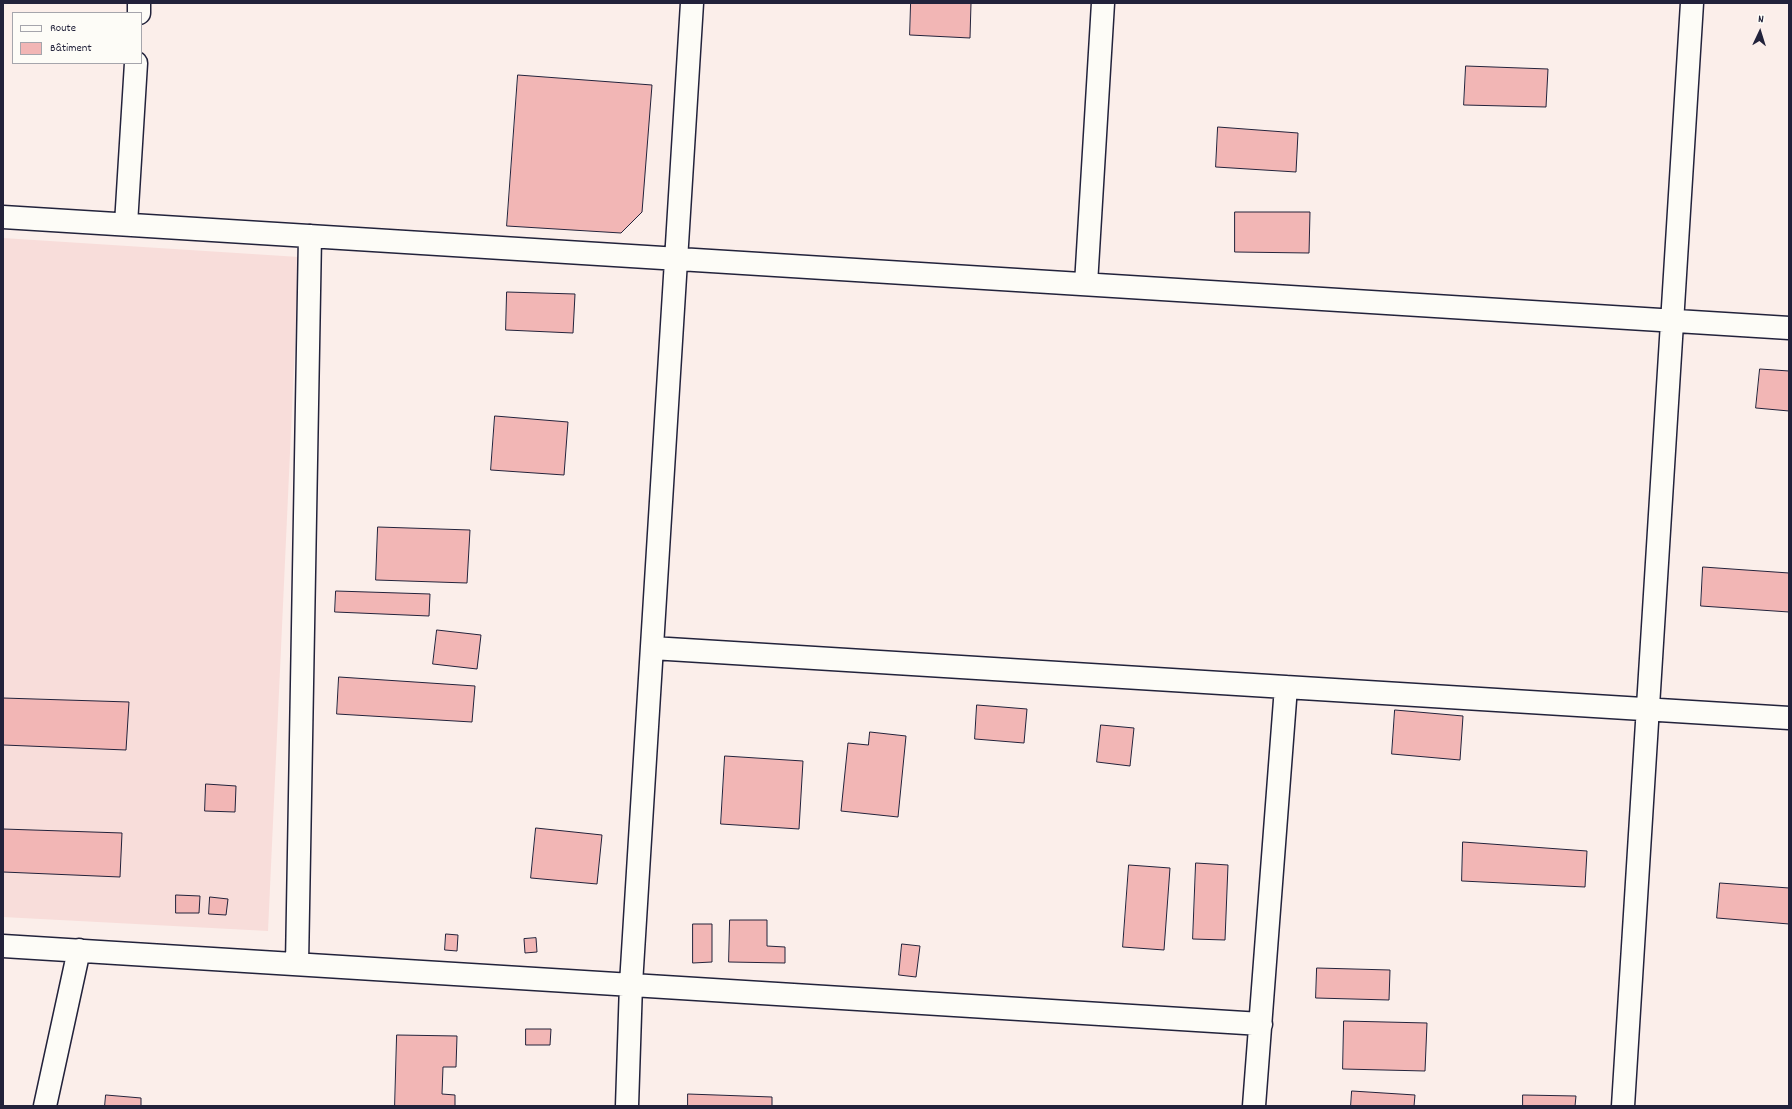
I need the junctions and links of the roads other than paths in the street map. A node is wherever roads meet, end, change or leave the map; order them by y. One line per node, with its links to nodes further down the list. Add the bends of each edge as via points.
1 (692, 3): 8 (street)
2 (1103, 3): 9 (street)
3 (1692, 3): 10 (street)
4 (136, 64): 6 (street)
5 (3, 217): 6 (street)
6 (126, 224): 7 (street)
7 (310, 236): 8 (street); 18 (street)
8 (676, 258): 9 (street); 12 (street)
9 (1086, 284): 10 (street)
10 (1672, 320): 11 (street); 14 (street)
11 (1789, 328)
12 (652, 648): 13 (street); 19 (street)
13 (1286, 687): 14 (street); 20 (street)
14 (1648, 710): 15 (street); 24 (street)
15 (1789, 718)
16 (3, 946): 17 (street)
17 (79, 950): 18 (street); 21 (street)
18 (297, 964): 19 (street)
19 (631, 984): 20 (street); 22 (street)
20 (1261, 1024): 23 (street)
21 (45, 1106)
22 (627, 1106)
23 (1254, 1106)
24 (1623, 1106)

